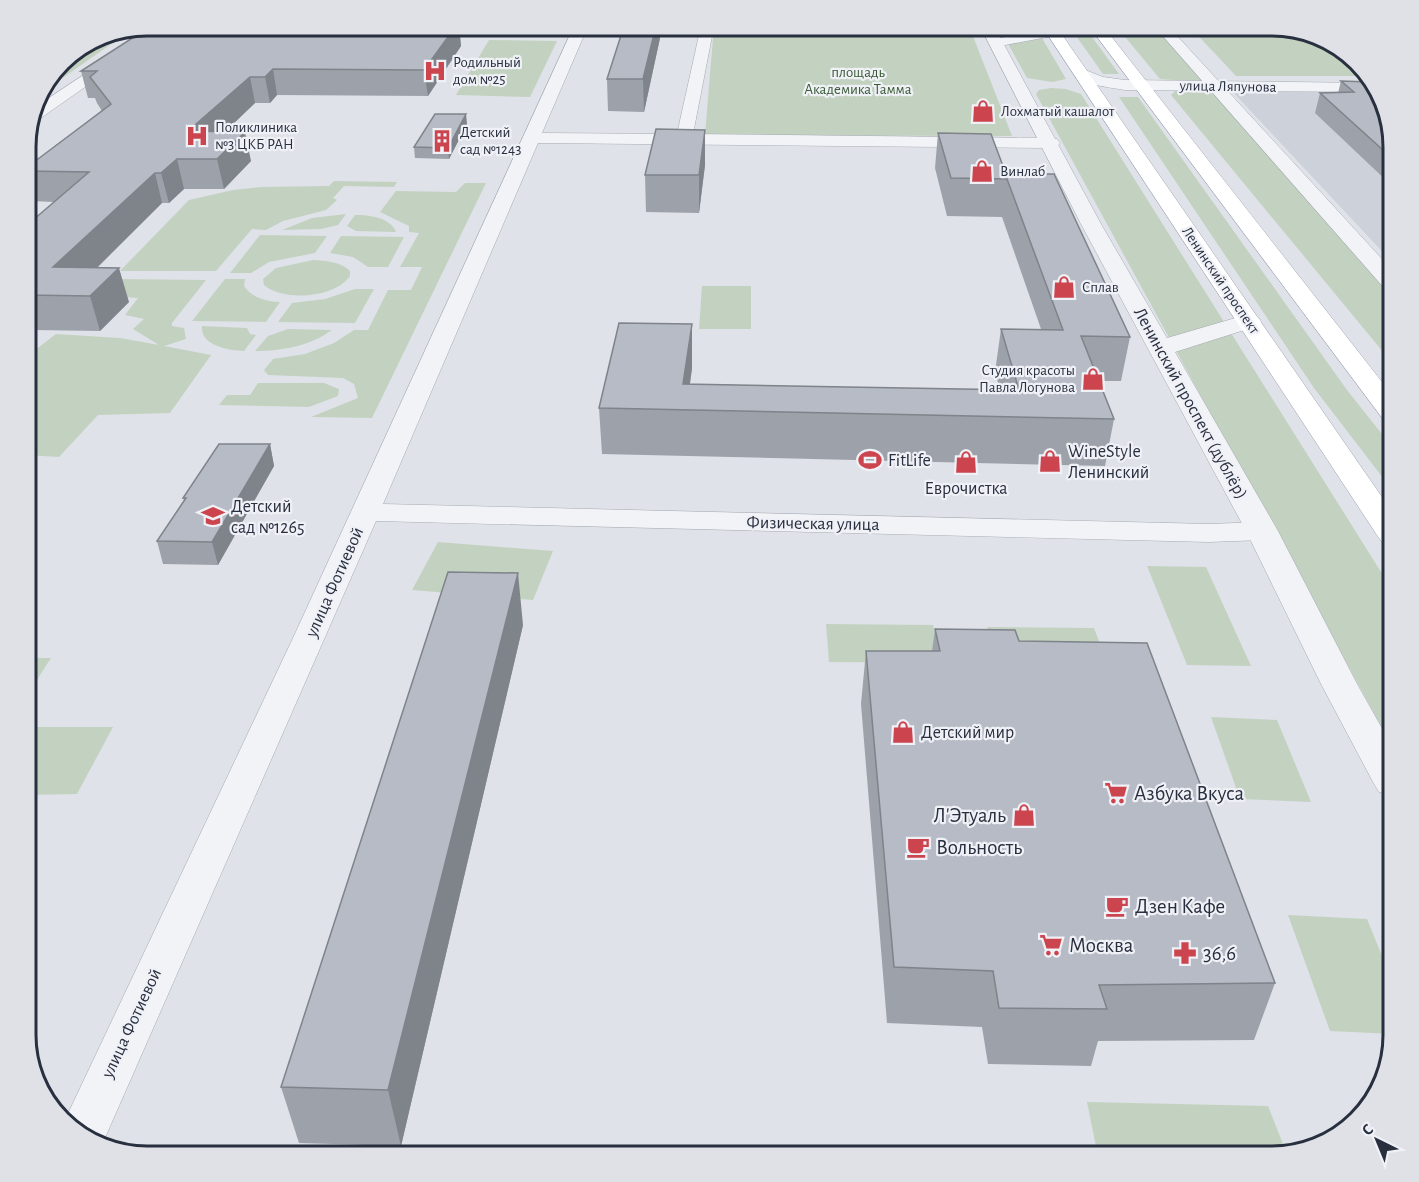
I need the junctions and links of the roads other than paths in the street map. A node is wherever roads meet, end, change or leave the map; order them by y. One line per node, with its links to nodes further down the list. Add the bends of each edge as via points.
1 (150, 36): 12 (street)
2 (577, 36): 13 (street, улица Фотиевой)
3 (706, 36): 14 (street)
4 (992, 36): 15 (street, Ленинский проспект (дублёр))
5 (1056, 36): 8 (main road, Ленинский проспект)
6 (1104, 36): 9 (main road)
7 (1170, 36): 10 (street)
8 (1083, 74): 9 (street, улица Ляпунова, via 1113,84); 17 (main road, Ленинский проспект)
9 (1141, 85): 10 (street, улица Ляпунова); 19 (main road)
10 (1217, 86): 11 (street, улица Ляпунова); 16 (street)
11 (1365, 88)
12 (43, 110)
13 (531, 138): 14 (street); 20 (street, улица Фотиевой)
14 (684, 139): 15 (street)
15 (1050, 143): 18 (street, Ленинский проспект (дублёр))
16 (1383, 272)
17 (1248, 321): 18 (street); 21 (main road, Ленинский проспект)
18 (1160, 348): 22 (street, Ленинский проспект (дублёр))
19 (1383, 399)
20 (365, 512): 22 (street, Физическая улица); 24 (street, улица Фотиевой)
21 (1383, 519)
22 (1262, 531): 23 (street, Ленинский проспект (дублёр))
23 (1383, 762)
24 (85, 1127)

